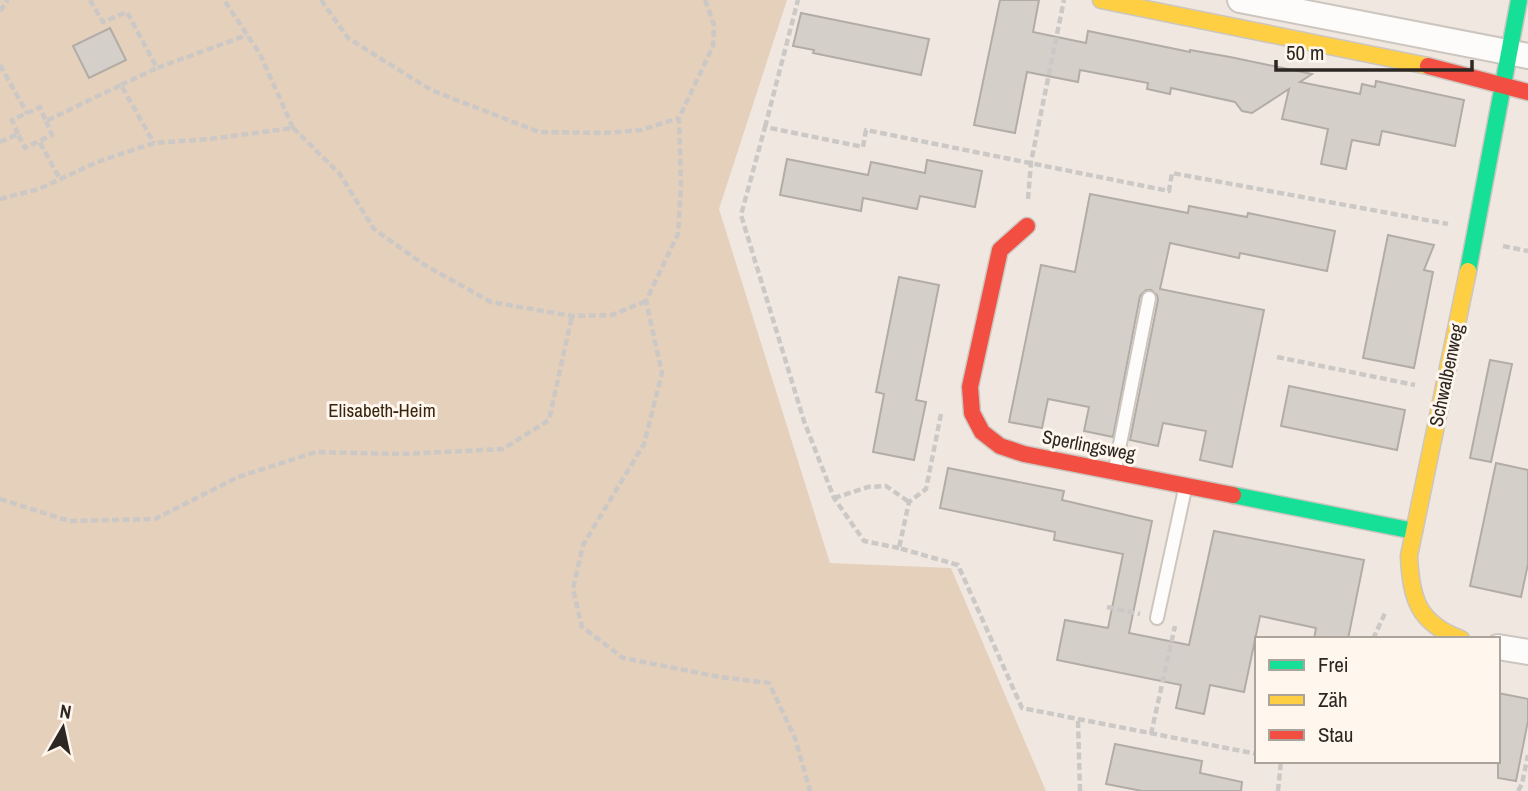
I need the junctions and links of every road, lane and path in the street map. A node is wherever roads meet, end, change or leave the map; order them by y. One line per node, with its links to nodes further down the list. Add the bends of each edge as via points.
1 (8, 0): 11 (path)
2 (90, 0): 15 (path, via 103,22 127,12)
3 (225, 0): 12 (path)
4 (321, 0): 20 (path, via 348,38 431,90 539,132 641,130)
5 (705, 0): 20 (path, via 714,25 713,46)
6 (798, 0): 22 (path)
7 (1064, 0): 28 (path)
8 (1101, 0): 17 (street, via 1450,71)
9 (1240, 0): 13 (street)
10 (1519, 0): 13 (street, Schwalbenweg)
11 (0, 10)
12 (247, 35): 15 (path); 23 (path)
13 (1518, 54): 17 (street, Schwalbenweg)
14 (0, 65): 19 (path)
15 (156, 68): 16 (path)
16 (121, 85): 21 (path); 27 (path)
17 (1502, 88): 18 (street); 32 (street, Schwalbenweg)
18 (1528, 92)
19 (27, 113): 21 (path, via 40,107); 24 (path, via 12,120)
20 (679, 118): 34 (path, via 678,234)
21 (46, 121): 25 (path, via 52,135)
22 (765, 127): 28 (path, via 863,146 866,130); 41 (path, via 741,215 804,421)
23 (293, 128): 27 (path); 35 (path, via 339,173 374,229 423,264 491,302)
24 (18, 134): 25 (path, via 24,148); 26 (path)
25 (39, 141): 29 (path)
26 (0, 142)
27 (154, 143): 29 (path)
28 (1031, 163): 31 (path); 32 (path, via 1169,191 1172,173)
29 (60, 179): 30 (path)
30 (0, 199)
31 (1027, 226): 39 (street, Sperlingsweg, via 1000,250 970,387 973,418 1004,450)
32 (1476, 230): 37 (street, Schwalbenweg)
33 (1149, 298): 39 (lane)
34 (646, 301): 35 (path, via 612,315); 58 (path, via 662,373 644,444 583,545 573,589 582,627 623,658 769,683 795,738)
35 (572, 316): 42 (path, via 549,420 503,449 316,452 238,477 155,519 69,521)
36 (1277, 357): 37 (path)
37 (1443, 391): 44 (street, Schwalbenweg)
38 (942, 409): 43 (path, via 926,489)
39 (1115, 471): 40 (street, Sperlingsweg)
40 (1186, 485): 44 (street, Sperlingsweg); 48 (lane)
41 (834, 498): 43 (path, via 886,486); 45 (path, via 864,541)
42 (0, 499)
43 (909, 502): 45 (path)
44 (1414, 531): 50 (street, Schwalbenweg, via 1409,556 1412,593 1430,624)
45 (899, 548): 53 (path, via 958,565 1022,708)
46 (1390, 604): 49 (path)
47 (1107, 607): 48 (path)
48 (1157, 618): 54 (path, via 1176,622)
49 (1374, 637)
50 (1451, 637)
51 (1500, 647): 52 (street)
52 (1528, 652)
53 (1078, 721): 54 (path); 59 (path)
54 (1152, 734): 55 (path)
55 (1255, 754)
56 (1528, 755): 61 (path)
57 (1282, 763): 60 (path)
58 (810, 791)
59 (1080, 791)
60 (1278, 791)
61 (1518, 791)

